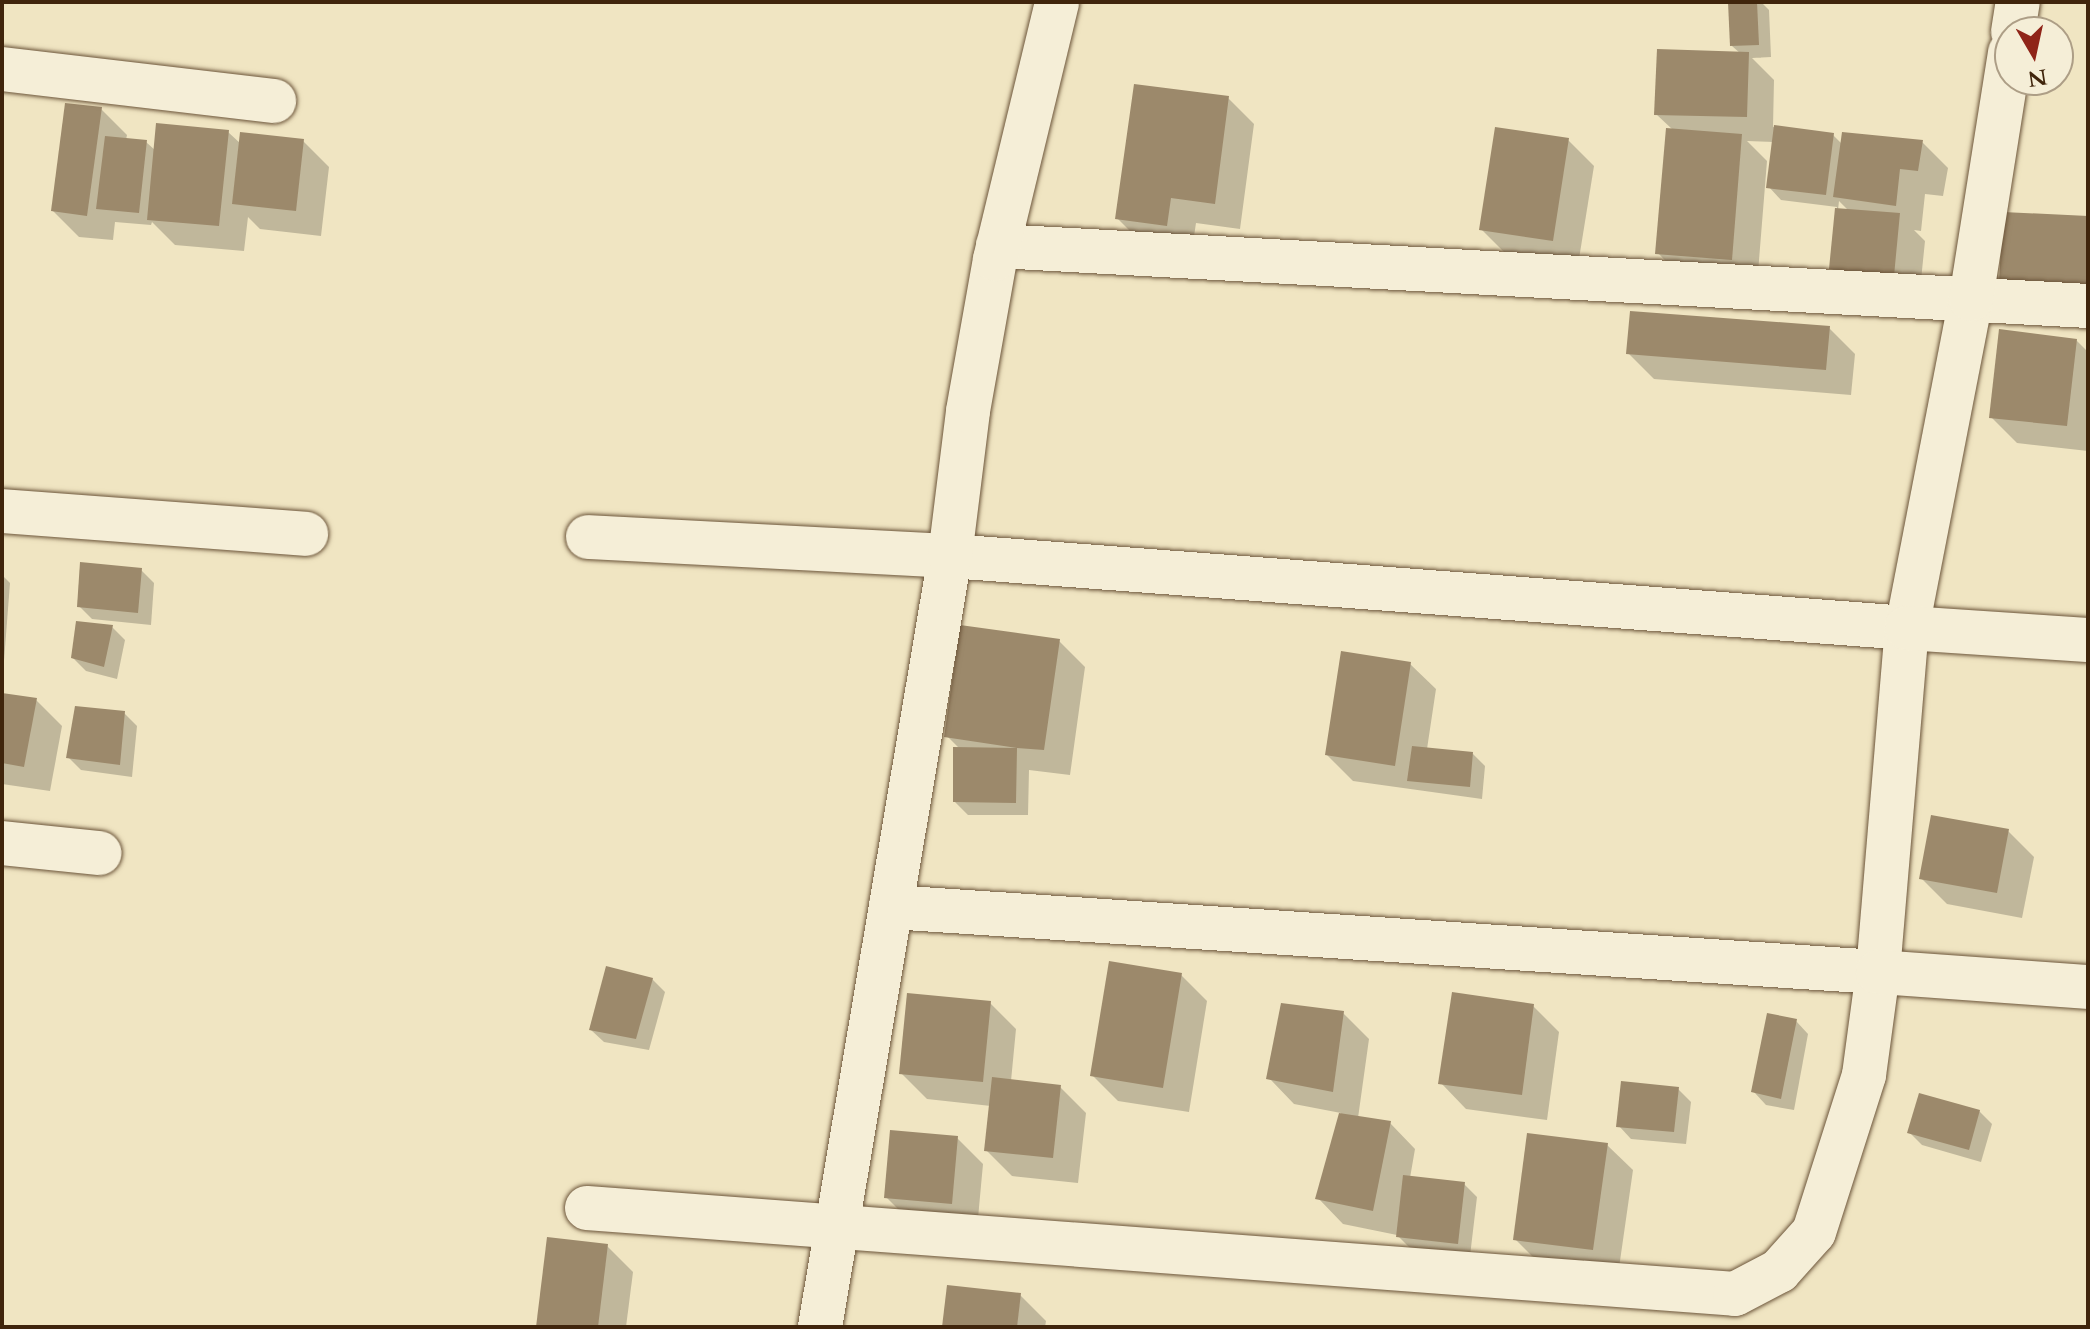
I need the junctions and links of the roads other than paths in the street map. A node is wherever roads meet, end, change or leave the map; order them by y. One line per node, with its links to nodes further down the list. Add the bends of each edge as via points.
1 (1057, 2): 5 (street)
2 (2, 69): 4 (street)
3 (2003, 96): 6 (street)
4 (274, 101)
5 (998, 246): 6 (street); 11 (street, via 968,411)
6 (1971, 299): 7 (street); 12 (street)
7 (2088, 306)
8 (2, 511): 9 (street)
9 (306, 534)
10 (588, 537): 11 (street)
11 (950, 556): 12 (street); 16 (street)
12 (1907, 628): 13 (street); 17 (street)
13 (2088, 640)
14 (2, 843): 15 (street)
15 (99, 853)
16 (891, 907): 17 (street); 20 (street)
17 (1878, 972): 18 (street); 20 (street, via 1864,1075 1814,1232 1779,1271 1735,1294)
18 (2088, 987)
19 (587, 1208): 20 (street)
20 (837, 1226): 21 (street)
21 (820, 1327)

